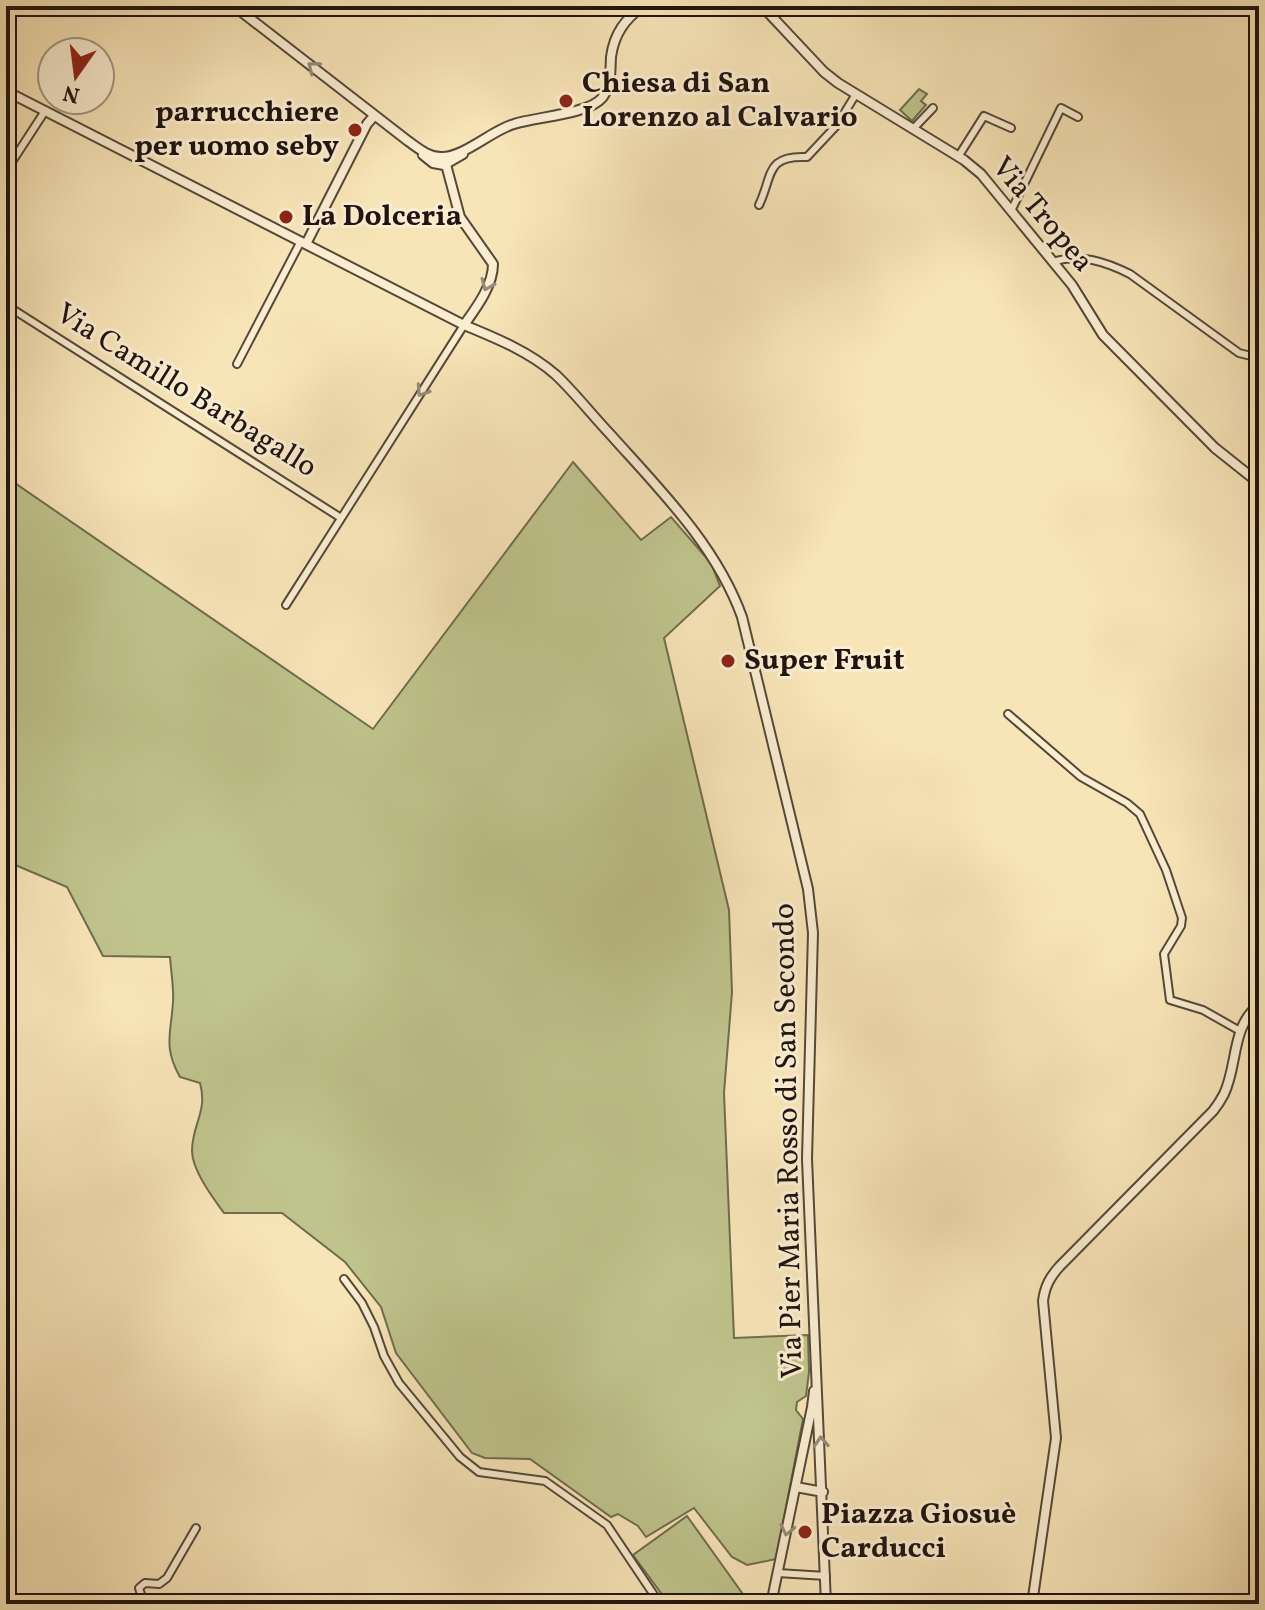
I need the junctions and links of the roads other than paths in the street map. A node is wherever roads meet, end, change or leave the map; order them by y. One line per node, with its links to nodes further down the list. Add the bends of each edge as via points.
1 (234, 6): 10 (street, one-way to 1)
2 (643, 6): 15 (street, via 618,33 608,88 600,100 509,125 453,162)
3 (762, 6): 5 (street, Via Tropea, via 824,72)
4 (6, 91): 6 (street, Via Pier Maria Rosso di San Secondo)
5 (856, 94): 13 (street, Via Tropea); 17 (street, via 837,125 807,157 786,158 771,169)
6 (36, 106)
7 (933, 108): 13 (street)
8 (42, 116): 16 (street)
9 (55, 116): 19 (street, Via Pier Maria Rosso di San Secondo)
10 (374, 116): 15 (street, via 428,159); 19 (street)
11 (1078, 117): 18 (street, via 1061,108)
12 (1011, 128): 14 (street, via 984,116)
13 (913, 129): 14 (street, Via Tropea)
14 (958, 157): 18 (street, Via Tropea, via 981,174)
15 (444, 161): 22 (street, one-way to 22, via 460,217 493,264 480,302)
16 (6, 171)
17 (759, 205)
18 (1011, 211): 20 (street, Via Tropea)
19 (303, 242): 22 (street, Via Pier Maria Rosso di San Secondo); 24 (street)
20 (1053, 262): 23 (street, via 1092,259 1115,266 1239,353); 25 (street, Via Tropea, via 1103,335 1215,448)
21 (6, 305): 26 (street, Via Camillo Barbagallo)
22 (464, 325): 26 (street, one-way to 26); 32 (street, Via Pier Maria Rosso di San Secondo, via 514,346 556,375 691,527 731,587 742,617 808,889 813,933 807,1159)
23 (1259, 358)
24 (237, 364)
25 (1259, 483)
26 (341, 518): 27 (street)
27 (286, 605)
28 (1008, 714): 30 (street, via 1081,777 1140,814 1182,918 1164,954 1170,1000 1203,1010)
29 (1259, 1005): 30 (street, via 1247,1014)
30 (1240, 1031): 42 (street, via 1225,1093 1213,1111 1060,1266 1045,1289 1056,1449)
31 (344, 1279): 39 (street, via 368,1315 399,1383 460,1457 479,1472 545,1481 607,1525)
32 (816, 1350): 33 (street, via 812,1407); 34 (street, Via Pier Maria Rosso di San Secondo, one-way to 32)
33 (796, 1487): 34 (street); 36 (street, one-way to 36)
34 (823, 1492): 37 (street, Via Pier Maria Rosso di San Secondo)
35 (196, 1528): 38 (street, via 167,1578 139,1588)
36 (778, 1573): 37 (street); 40 (street)
37 (826, 1576): 41 (street, Via Pier Maria Rosso di San Secondo)
38 (144, 1604)
39 (660, 1604)
40 (771, 1604)
41 (826, 1604)
42 (1032, 1604)

